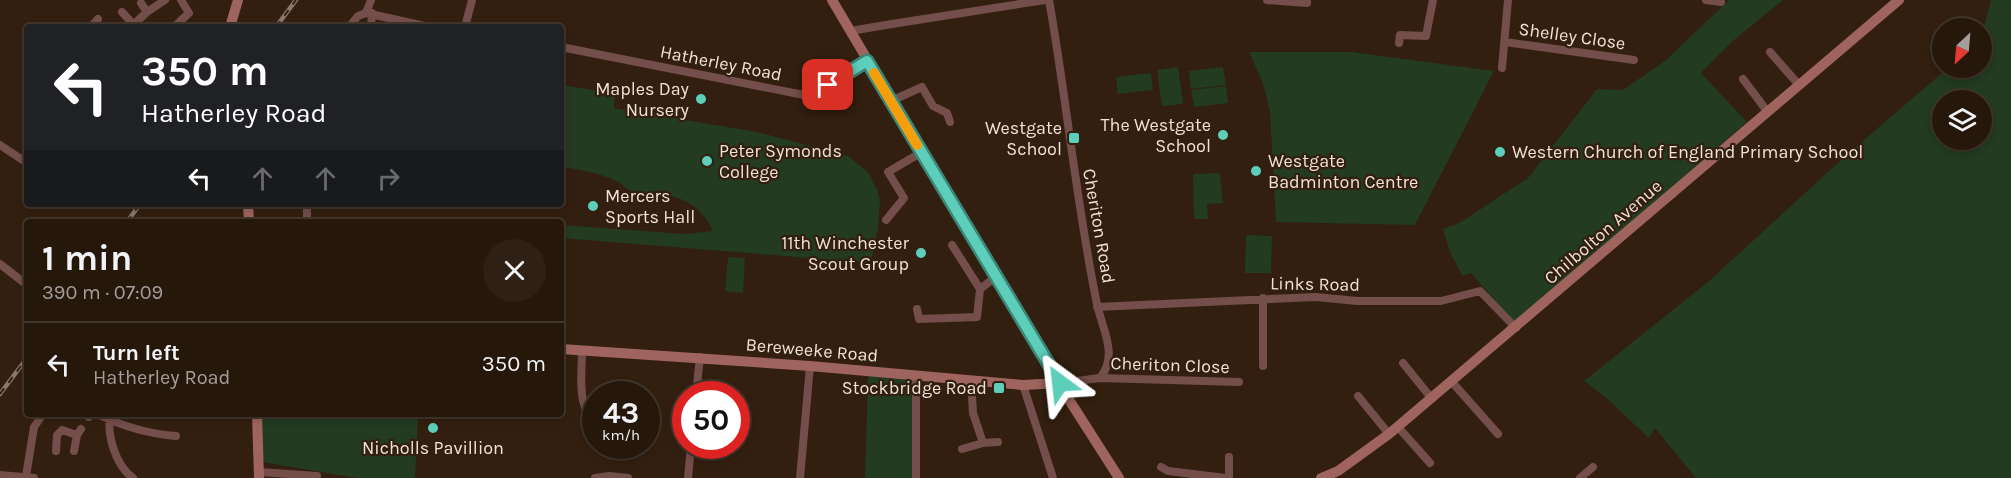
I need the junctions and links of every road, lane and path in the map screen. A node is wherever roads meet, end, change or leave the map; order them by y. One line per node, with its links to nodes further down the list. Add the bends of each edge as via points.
1 (165, 0): 18 (street)
2 (181, 0): 24 (street, via 189,13)
3 (238, 0): 25 (main road)
4 (371, 0): 19 (street)
5 (472, 0): 29 (street)
6 (832, 0): 30 (main road)
7 (1047, 0): 30 (street); 53 (street, Cheriton Road, via 1061,65 1073,170)
8 (1267, 0): 9 (street)
9 (1307, 0)
10 (1433, 0): 32 (street, via 1426,36 1400,35)
11 (1509, 0): 31 (street)
12 (1708, 0): 14 (street); 16 (street)
13 (1899, 0): 39 (main road, Chilbolton Avenue)
14 (1720, 2)
15 (141, 3): 18 (street)
16 (1709, 11)
17 (122, 12): 22 (street)
18 (147, 12): 23 (street)
19 (369, 13): 26 (street, via 358,16); 27 (street); 28 (street)
20 (98, 19): 21 (street)
21 (94, 24)
22 (131, 24)
23 (134, 24)
24 (177, 24)
25 (231, 24)
26 (351, 24)
27 (371, 24)
28 (416, 24)
29 (468, 24)
30 (851, 33): 36 (main road)
31 (1505, 42): 35 (street, Shelley Close); 37 (street)
32 (1399, 43)
33 (564, 48): 36 (street, Hatherley Road, via 809,96)
34 (1770, 52): 39 (street)
35 (1634, 60)
36 (867, 61): 40 (main road)
37 (1502, 68)
38 (1743, 79): 41 (street)
39 (1799, 85): 41 (main road, Chilbolton Avenue)
40 (891, 101): 42 (street, via 922,87 933,106 947,113); 44 (main road)
41 (1767, 111): 55 (main road, Chilbolton Avenue)
42 (950, 122)
43 (0, 145): 45 (street)
44 (922, 152): 46 (street, via 888,172 904,198); 49 (main road)
45 (24, 161)
46 (886, 220)
47 (952, 245): 51 (street)
48 (1, 266): 50 (street)
49 (997, 276): 51 (street); 69 (main road)
50 (24, 286)
51 (980, 290): 54 (street, via 977,317 919,319)
52 (1263, 298): 53 (street, Links Road); 55 (street, Links Road, via 1441,301 1480,291); 61 (street)
53 (1097, 307): 63 (street, Cheriton Road, via 1109,359 1108,369)
54 (918, 309)
55 (1516, 328): 68 (main road, Chilbolton Avenue)
56 (564, 349): 57 (main road, Bereweeke Road)
57 (582, 350): 58 (main road, Bereweeke Road); 65 (street)
58 (700, 357): 60 (main road, Bereweeke Road); 66 (street)
59 (1403, 363): 72 (street)
60 (810, 366): 62 (main road, Bereweeke Road); 97 (street)
61 (1263, 366)
62 (916, 375): 64 (main road, Bereweeke Road); 98 (street)
63 (1100, 378): 67 (street, Cheriton Close); 69 (street)
64 (971, 380): 70 (main road, Bereweeke Road); 80 (street, via 973,413)
65 (583, 381)
66 (697, 381)
67 (1239, 382)
68 (1452, 382): 72 (main road, Chilbolton Avenue); 77 (street)
69 (1060, 383): 70 (main road, Bereweeke Road); 100 (main road)
70 (1023, 385): 99 (street)
71 (1358, 396): 76 (street)
72 (1432, 399): 76 (main road, Chilbolton Avenue)
73 (41, 417): 92 (street, via 34,427)
74 (109, 417): 78 (street, via 157,435); 93 (street, via 115,454)
75 (257, 417): 90 (main road)
76 (1394, 431): 86 (street); 102 (main road, Chilbolton Avenue, via 1338,471)
77 (1498, 434)
78 (176, 436)
79 (998, 442): 80 (street)
80 (983, 443): 81 (street)
81 (962, 449)
82 (56, 450): 83 (street, via 57,435 62,430 79,432)
83 (74, 451)
84 (1229, 458): 101 (street)
85 (690, 459): 96 (street)
86 (1430, 463)
87 (1161, 467): 101 (street)
88 (1593, 467): 103 (street)
89 (0, 475): 92 (street)
90 (259, 475): 91 (street)
91 (317, 476)
92 (30, 477)
93 (130, 478)
94 (595, 478): 95 (street)
95 (628, 478)
96 (688, 478)
97 (800, 478)
98 (916, 478)
99 (1053, 478)
100 (1119, 478)
101 (1227, 478)
102 (1321, 478)
103 (1580, 478)

